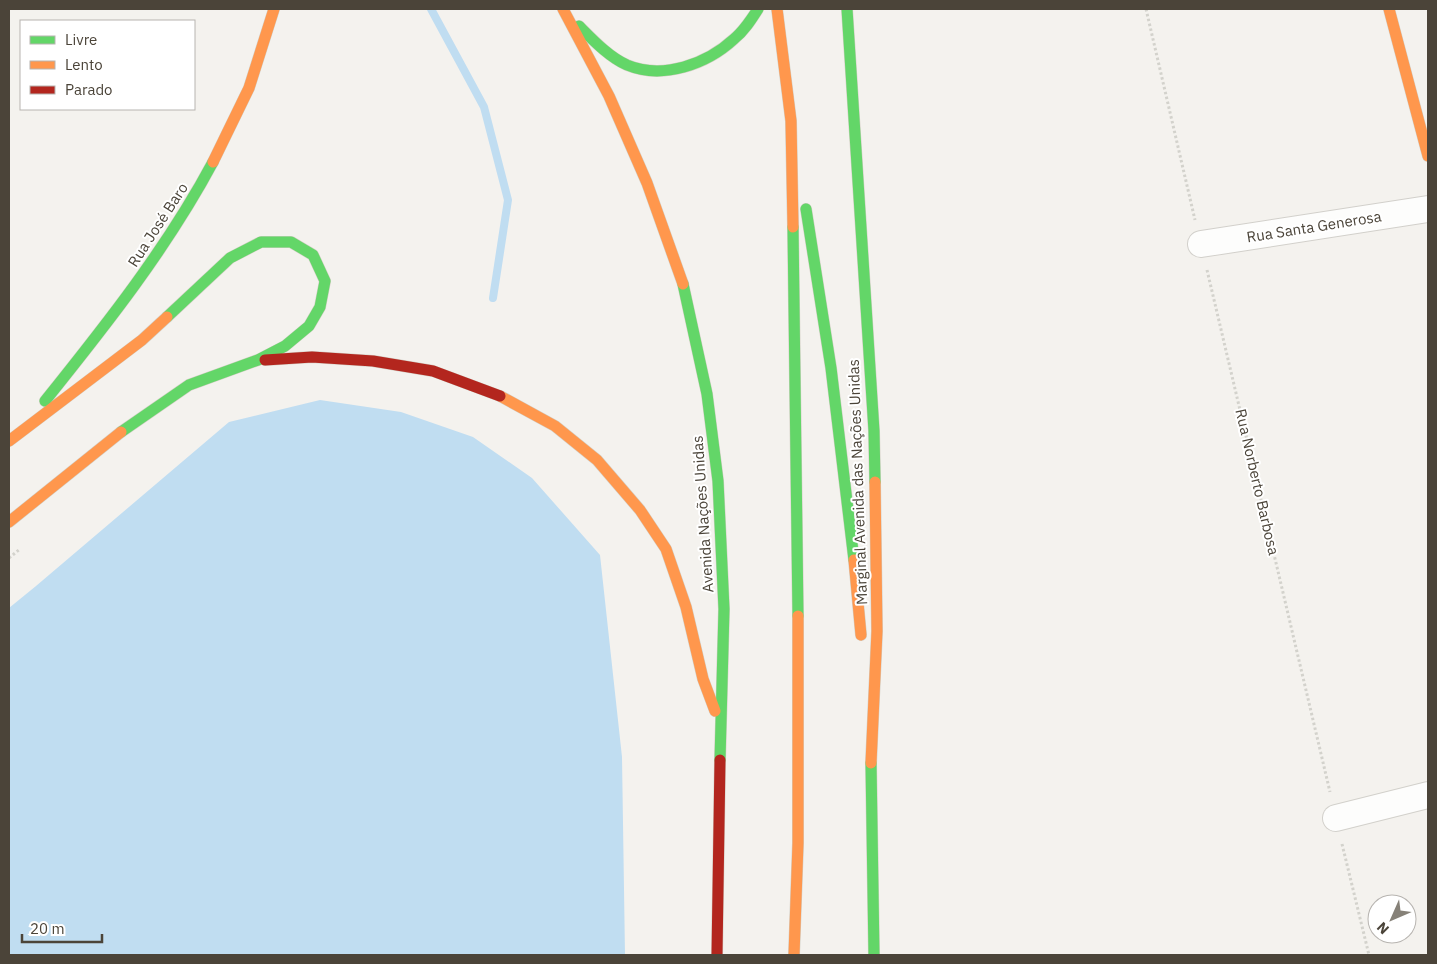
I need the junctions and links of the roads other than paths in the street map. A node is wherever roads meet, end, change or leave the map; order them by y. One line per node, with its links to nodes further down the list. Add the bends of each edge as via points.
1 (274, 9): 12 (street, Rua José Baro, via 245,97 194,198 144,275)
2 (758, 9): 6 (street, via 739,36 711,57 684,68 654,71 628,66 600,46)
3 (777, 9): 7 (street)
4 (847, 9): 18 (street, Marginal Avenida das Nações Unidas, via 874,431 878,631)
5 (1390, 9): 8 (street)
6 (565, 12): 17 (street, Avenida Nações Unidas, via 609,96 647,183 686,291 707,394 718,481 724,609)
7 (791, 121): 15 (street, via 823,311 853,543); 22 (street, via 798,583 798,843)
8 (1428, 156)
9 (1428, 209): 10 (street, Rua Santa Generosa)
10 (1201, 244)
11 (258, 360): 12 (street, via 285,346 310,326 320,307 325,281 313,255 291,242 261,242 230,258 142,340); 14 (street, via 190,385 168,398 111,439); 17 (street, via 312,357 374,361 433,371 499,395 555,426 597,460 640,510 666,549)
12 (21, 431): 13 (street)
13 (9, 441)
14 (9, 522)
15 (862, 648)
16 (863, 668): 18 (street)
17 (720, 726): 21 (street, Avenida Nações Unidas)
18 (872, 764): 23 (street, Marginal Avenida das Nações Unidas)
19 (1428, 795): 20 (street)
20 (1336, 818)
21 (717, 955)
22 (794, 955)
23 (874, 955)

